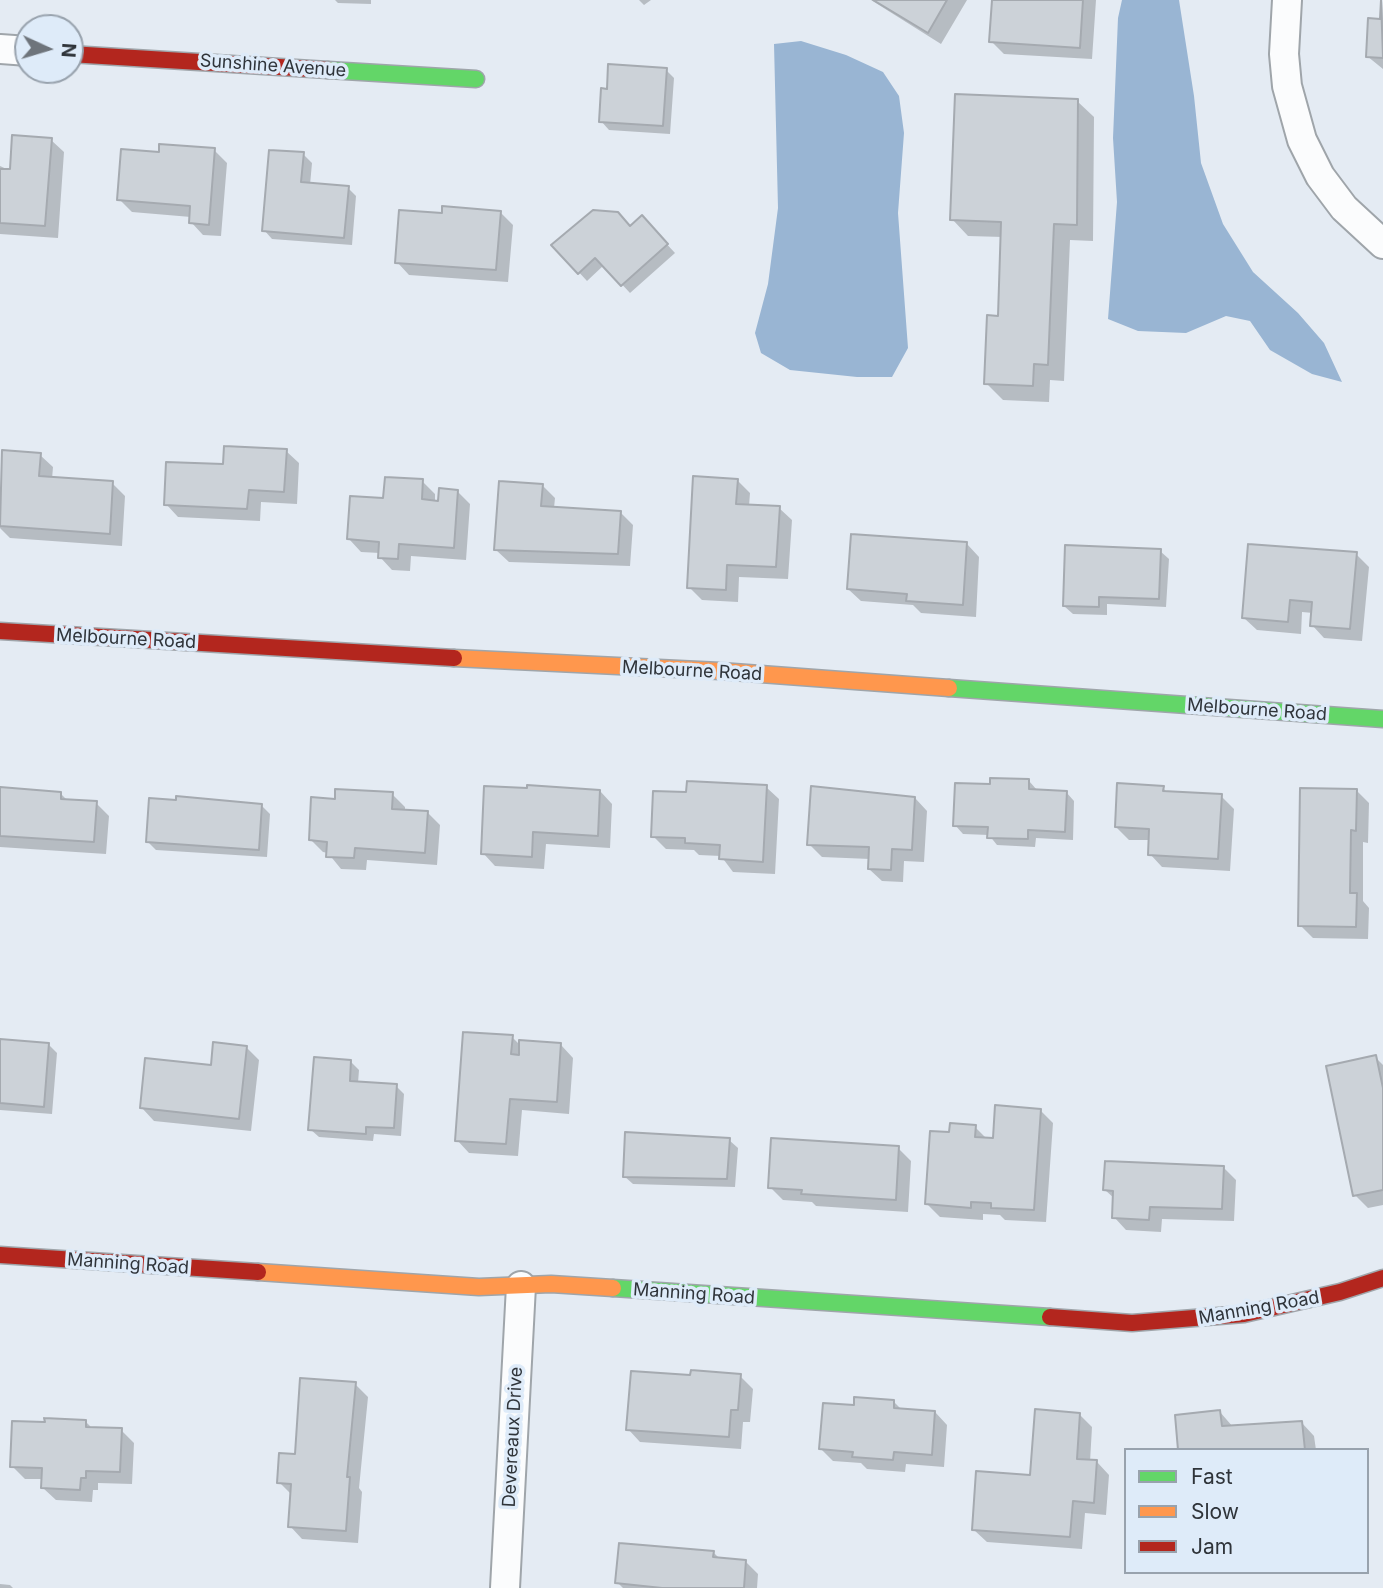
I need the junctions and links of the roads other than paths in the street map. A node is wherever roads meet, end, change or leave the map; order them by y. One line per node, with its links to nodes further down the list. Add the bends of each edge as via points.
1 (1287, 0): 4 (street, via 1287,86 1302,140 1320,176 1344,208)
2 (84, 55): 3 (street, Sunshine Avenue)
3 (476, 79)
4 (1383, 244)
5 (0, 631): 6 (street, Melbourne Road, via 734,672)
6 (1383, 719)
7 (0, 1255): 9 (street, Manning Road)
8 (1383, 1278): 9 (street, Manning Road, via 1244,1314 1132,1323 551,1284)
9 (521, 1286): 10 (street, Devereaux Drive)
10 (505, 1588)

